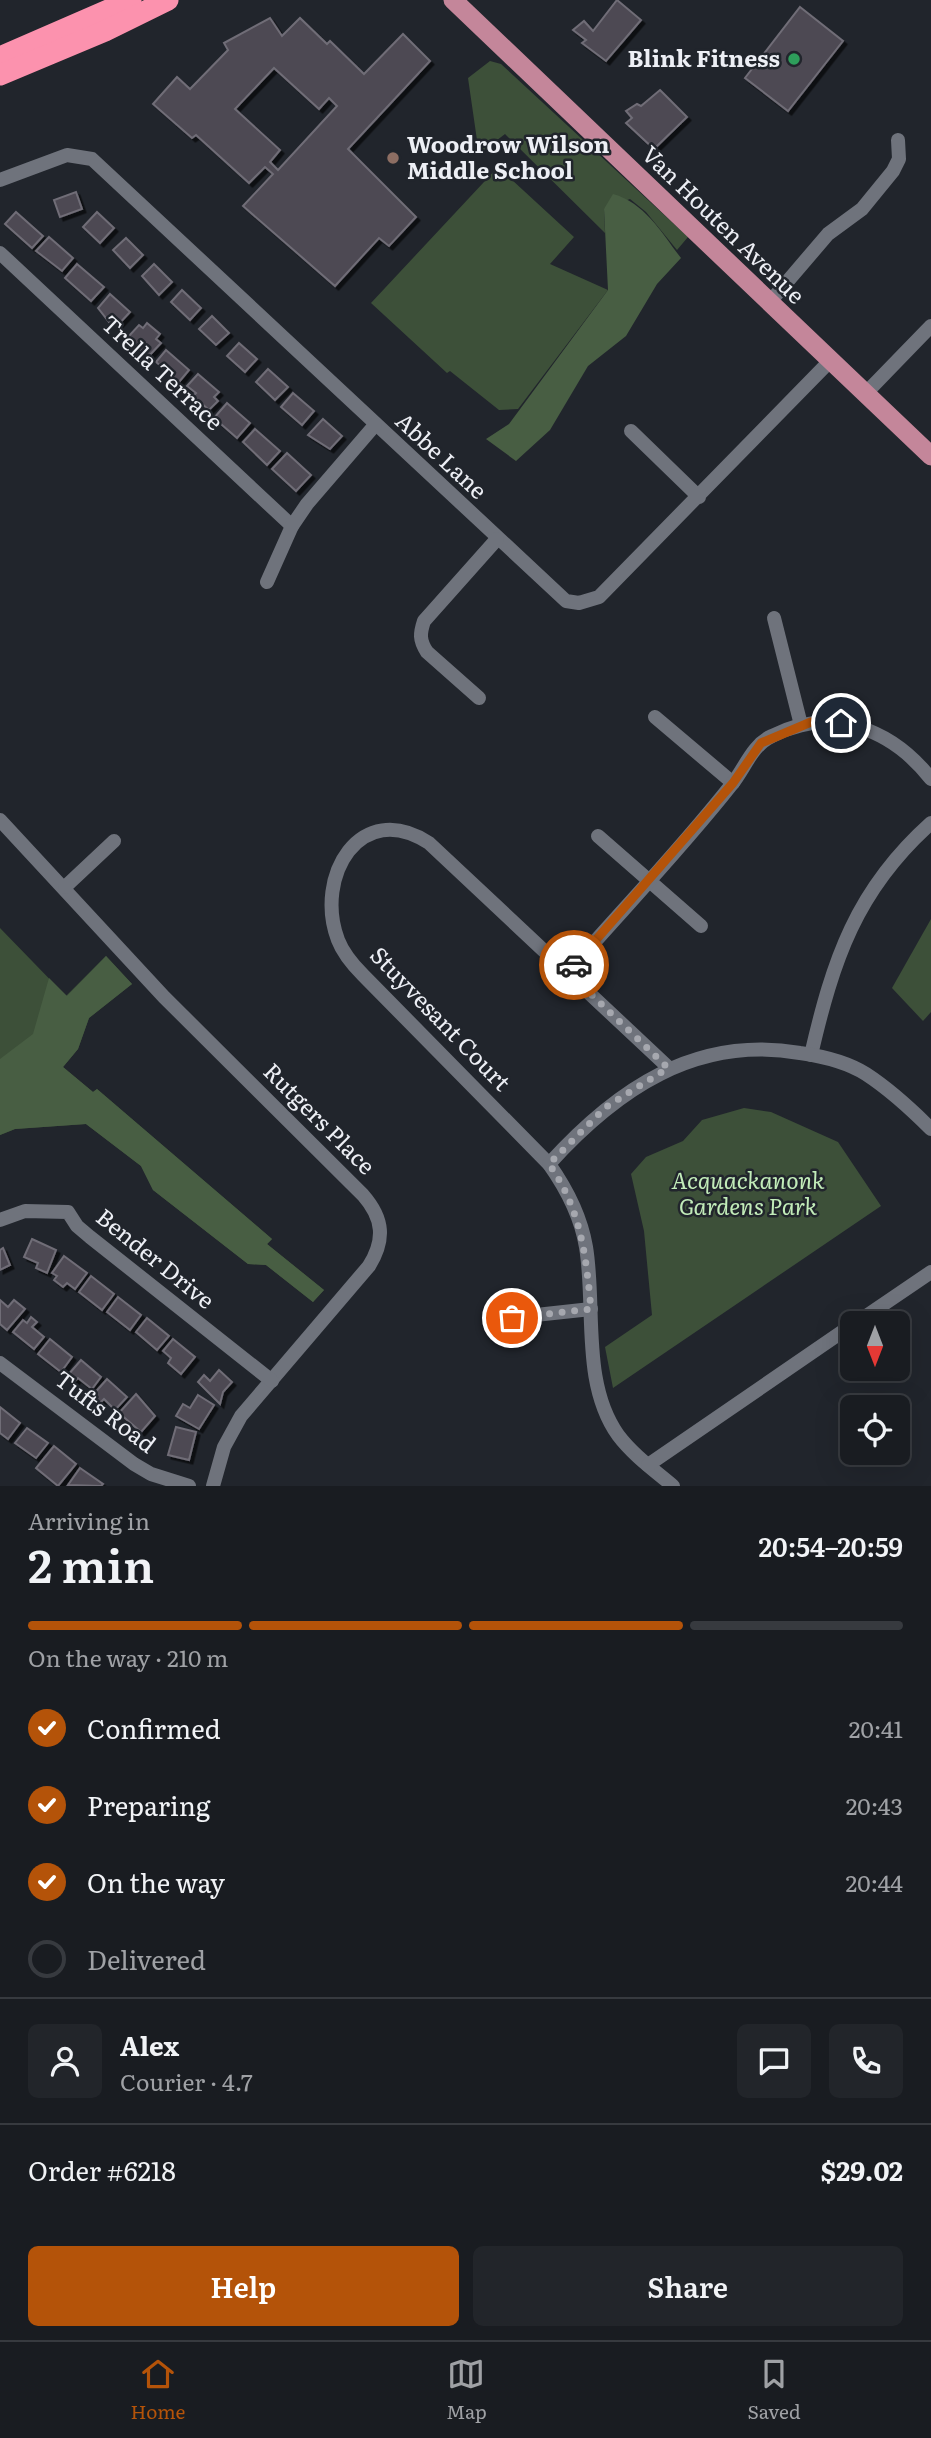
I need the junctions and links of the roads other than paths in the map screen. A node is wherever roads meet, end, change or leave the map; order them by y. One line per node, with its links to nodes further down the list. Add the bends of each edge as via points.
1 (168, 0): 5 (highway)
2 (453, 0): 9 (main road, Van Houten Avenue)
3 (130, 1): 4 (highway)
4 (0, 57)
5 (0, 75)
6 (898, 140): 9 (street, via 899,159 893,171 862,209 828,234)
7 (0, 180): 13 (street, Abbe Lane, via 67,155 92,159)
8 (0, 253): 17 (street, Trella Terrace)
9 (769, 303): 11 (main road, Van Houten Avenue)
10 (931, 326): 12 (street)
11 (830, 361): 12 (main road, Van Houten Avenue); 16 (street, Abbe Lane)
12 (865, 394): 15 (main road, Van Houten Avenue)
13 (375, 425): 17 (street); 18 (street, Abbe Lane)
14 (631, 432): 16 (street)
15 (931, 456)
16 (699, 497): 18 (street, Abbe Lane, via 591,601 566,601)
17 (292, 526): 19 (street)
18 (497, 539): 21 (street, via 420,632 427,652)
19 (267, 582)
20 (774, 618): 23 (street)
21 (479, 698)
22 (655, 717): 25 (street)
23 (801, 725): 24 (street, via 824,720 858,726 898,747); 25 (street, via 761,743)
24 (931, 779)
25 (733, 783): 30 (street)
26 (0, 820): 31 (street, Rutgers Place)
27 (931, 823): 34 (street, via 887,869 850,925 824,999)
28 (597, 836): 30 (street)
29 (114, 841): 31 (street)
30 (648, 881): 32 (street); 33 (street)
31 (65, 887): 45 (street, Rutgers Place, via 164,997 363,1195 379,1217 381,1241 369,1266)
32 (701, 926)
33 (568, 972): 35 (street, Stuyvesant Court); 37 (street, Stuyvesant Court, via 429,843 408,831 366,834 340,864 333,914 345,953)
34 (811, 1055): 35 (street, via 763,1048 740,1050); 36 (street, via 864,1072)
35 (668, 1068): 37 (street, via 606,1107)
36 (931, 1129)
37 (549, 1164): 40 (street, Stuyvesant Court, via 581,1227)
38 (0, 1220): 45 (street, Bender Drive, via 26,1211 68,1212 90,1237)
39 (931, 1272): 41 (street)
40 (591, 1309): 42 (street); 46 (street, Stuyvesant Court, via 601,1398 618,1434)
41 (873, 1311)
42 (490, 1320)
43 (840, 1334): 46 (street)
44 (0, 1363): 47 (street, Tufts Road, via 134,1464)
45 (272, 1381): 48 (street, Rutgers Place, via 231,1431)
46 (648, 1465): 49 (street, Stuyvesant Court)
47 (188, 1486)
48 (213, 1486)
49 (673, 1486)

